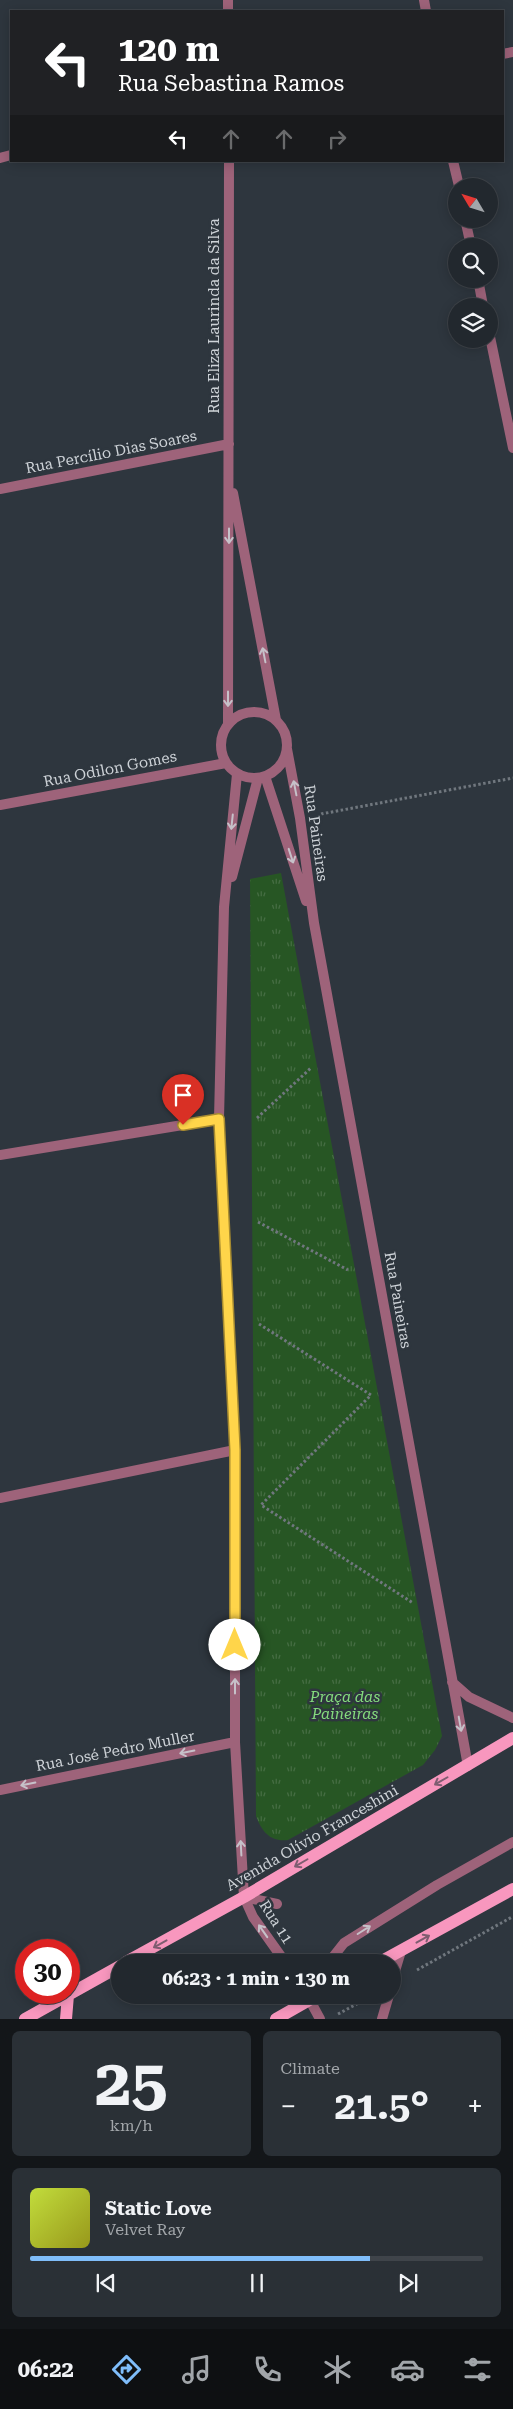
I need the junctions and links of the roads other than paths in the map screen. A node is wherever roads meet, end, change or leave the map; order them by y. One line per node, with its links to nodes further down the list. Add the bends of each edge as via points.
1 (229, 162): 5 (street, Rua Eliza Laurinda da Silva)
2 (453, 162): 3 (street)
3 (456, 178)
4 (492, 348): 6 (street)
5 (229, 444): 7 (street, Rua Eliza Laurinda da Silva); 8 (street, Rua Percílio Dias Soares)
6 (513, 448)
7 (229, 470): 9 (street, Rua Eliza Laurinda da Silva, one-way to 7); 10 (street, Rua Eliza Laurinda da Silva, one-way to 10)
8 (0, 489)
9 (276, 720): 10 (street, via 256,712 236,718); 11 (street, via 284,733)
10 (228, 725): 12 (street, via 221,745)
11 (287, 749): 14 (street, via 278,768); 17 (street, Rua Paineiras, one-way to 11)
12 (226, 763): 13 (street); 15 (street, Rua Odilon Gomes)
13 (237, 774): 14 (street); 16 (street, one-way to 16)
14 (262, 777): 16 (street); 17 (street, Rua Paineiras, one-way to 17)
15 (0, 805)
16 (224, 907): 18 (street)
17 (314, 922): 22 (street, Rua Paineiras)
18 (219, 1119): 19 (street); 20 (street)
19 (0, 1155)
20 (235, 1450): 21 (street); 25 (street, one-way to 20)
21 (0, 1498)
22 (452, 1682): 23 (street, via 469,1697); 26 (street, Rua Paineiras, one-way to 26)
23 (513, 1718)
24 (513, 1738): 26 (main road, Avenida Olívio Franceshini)
25 (235, 1742): 27 (street, Rua José Pedro Muller, one-way to 27); 30 (street, one-way to 25)
26 (468, 1766): 30 (main road, Avenida Olívio Franceshini, one-way to 30)
27 (0, 1790)
28 (513, 1842): 35 (street, one-way to 28, via 344,1943)
29 (513, 1889): 32 (main road, one-way to 29)
30 (244, 1897): 31 (street); 33 (main road, Avenida Olívio Franceshini, one-way to 33); 34 (street, Rua 11, one-way to 30, via 253,1918)
31 (277, 1904)
32 (401, 1951): 36 (main road); 37 (street)
33 (141, 1954)
34 (279, 1954)
35 (335, 1954)
36 (395, 1954)
37 (400, 1954)
38 (111, 1971): 39 (main road)
39 (80, 1988)
40 (52, 2004): 45 (main road)
41 (67, 2004): 46 (main road)
42 (299, 2004): 47 (main road)
43 (315, 2004): 48 (street)
44 (386, 2004): 49 (street)
45 (25, 2019)
46 (66, 2019)
47 (276, 2019)
48 (320, 2019)
49 (382, 2019)

